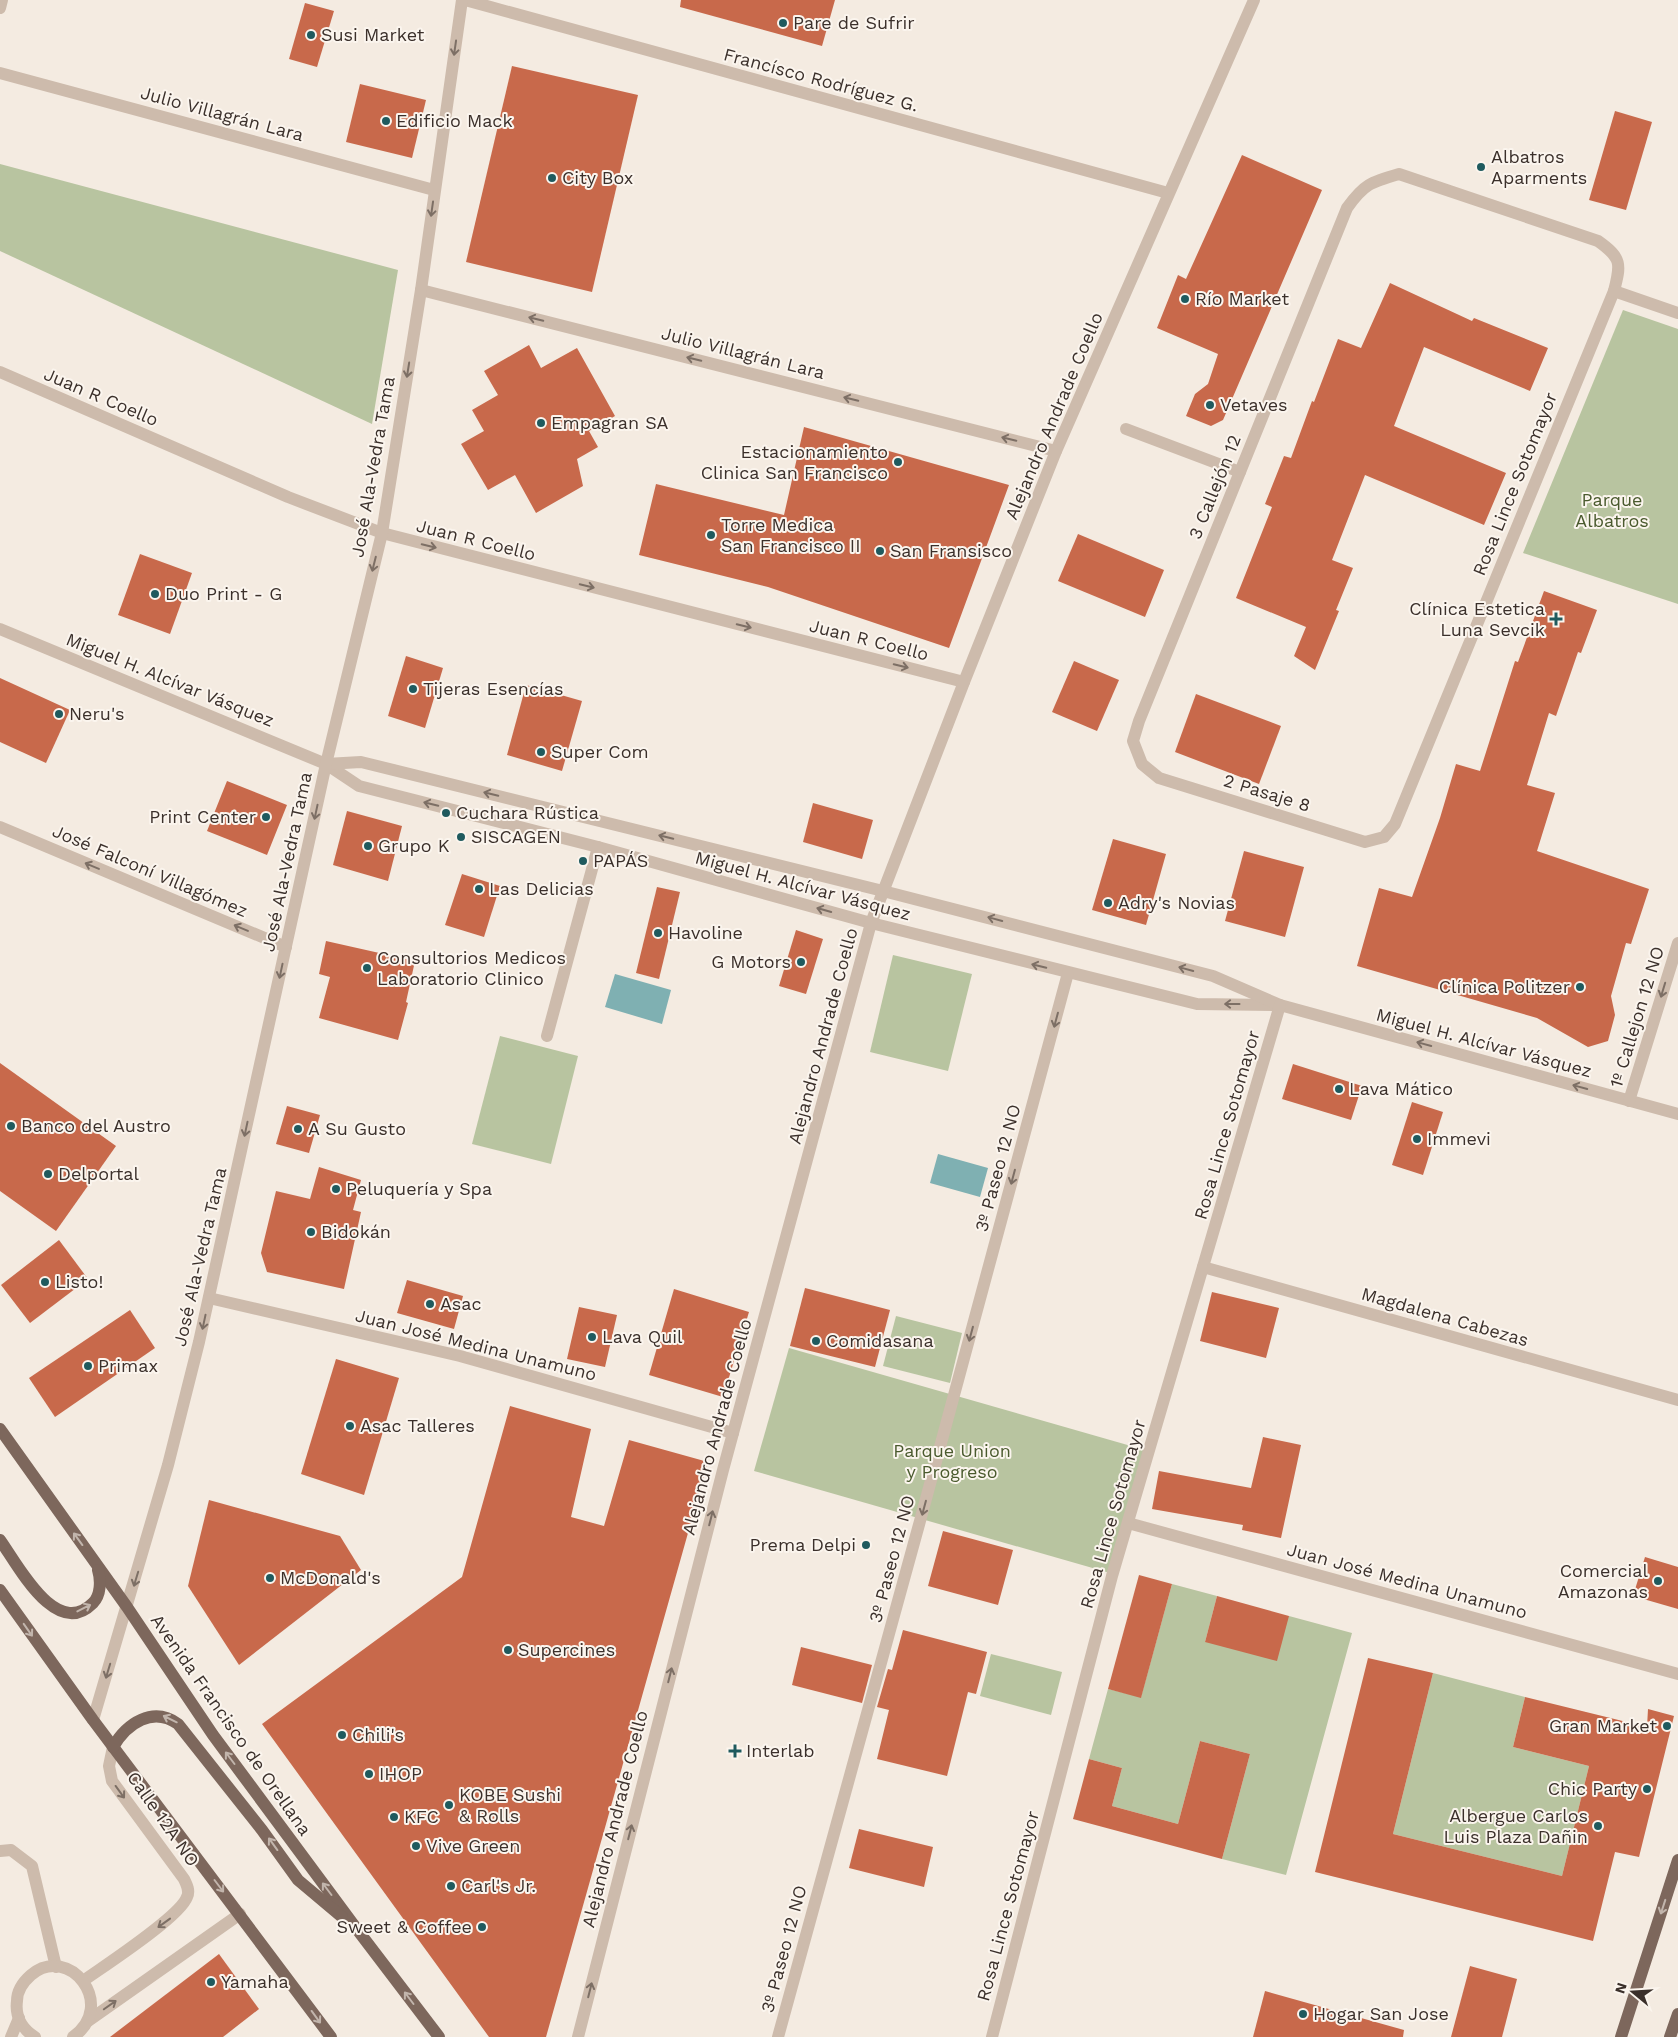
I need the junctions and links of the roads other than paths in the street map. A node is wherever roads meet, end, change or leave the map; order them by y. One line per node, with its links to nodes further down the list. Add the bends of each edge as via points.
1 (2, 0): 4 (street)
2 (464, 0): 7 (street, José Ala-Vedra Tama, one-way to 7); 8 (street, Francísco Rodríguez G.)
3 (1254, 0): 8 (street, Alejandro Andrade Coello)
4 (0, 8)
5 (0, 72): 7 (street, Julio Villagrán Lara)
6 (1399, 174): 10 (street, Rosa Lince Sotomayor, via 1598,241 1614,252 1620,270); 15 (street, 3 Callejón 12, via 1360,190 1347,208)
7 (434, 190): 9 (street, José Ala-Vedra Tama, one-way to 9)
8 (1168, 193): 14 (street, Alejandro Andrade Coello)
9 (421, 290): 14 (street, Julio Villagrán Lara, one-way to 9); 16 (street, José Ala-Vedra Tama, one-way to 16)
10 (1614, 291): 11 (street); 22 (street, Rosa Lince Sotomayor, via 1395,824 1384,837)
11 (1678, 313)
12 (0, 372): 16 (street, Juan R Coello, via 288,497)
13 (1126, 429): 15 (street)
14 (1056, 451): 18 (street, Alejandro Andrade Coello)
15 (1240, 472): 20 (street, 3 Callejón 12, via 1133,740 1142,764)
16 (382, 534): 18 (street, Juan R Coello, one-way to 18); 19 (street, José Ala-Vedra Tama, one-way to 19)
17 (0, 629): 19 (street, Miguel H. Alcívar Vásquez)
18 (964, 682): 24 (street, Alejandro Andrade Coello)
19 (326, 764): 23 (street, Miguel H. Alcívar Vásquez, one-way to 19, via 359,786); 24 (street, Miguel H. Alcívar Vásquez, one-way to 19, via 361,762); 27 (street, José Ala-Vedra Tama, one-way to 27)
20 (1160, 778): 22 (street, 2 Pasaje 8)
21 (0, 827): 27 (street, José Falconí Villagómez, one-way to 21)
22 (1365, 842)
23 (598, 847): 25 (street, Miguel H. Alcívar Vásquez, one-way to 23); 30 (street)
24 (884, 890): 25 (street, Alejandro Andrade Coello); 29 (street, Miguel H. Alcívar Vásquez, one-way to 24, via 1213,976)
25 (871, 923): 28 (street, Miguel H. Alcívar Vásquez, one-way to 25); 37 (street, Alejandro Andrade Coello)
26 (1678, 943): 31 (street, 1º Callejon 12 NO, one-way to 31)
27 (286, 947): 34 (street, José Ala-Vedra Tama, one-way to 34)
28 (1068, 973): 29 (street, Miguel H. Alcívar Vásquez, one-way to 28, via 1197,1004); 61 (street, 3º Paseo 12 NO, one-way to 61)
29 (1280, 1004): 31 (street, Miguel H. Alcívar Vásquez, one-way to 29); 33 (street, Rosa Lince Sotomayor)
30 (547, 1036)
31 (1629, 1101): 32 (street, Miguel H. Alcívar Vásquez)
32 (1678, 1114)
33 (1203, 1267): 35 (street, Magdalena Cabezas); 38 (street, Rosa Lince Sotomayor)
34 (209, 1298): 37 (street, Juan José Medina Unamuno, via 460,1356); 42 (street, José Ala-Vedra Tama, one-way to 42, via 168,1465)
35 (1678, 1400)
36 (0, 1429): 40 (main road, Avenida Francisco de Orellana, one-way to 36)
37 (733, 1432): 60 (street, Alejandro Andrade Coello, one-way to 37)
38 (1128, 1522): 43 (street, Juan José Medina Unamuno); 62 (street, Rosa Lince Sotomayor)
39 (0, 1540): 40 (main road, one-way to 40, via 44,1600 65,1612 85,1609 95,1600 100,1581)
40 (95, 1563): 42 (main road, Avenida Francisco de Orellana)
41 (0, 1590): 44 (main road, one-way to 44)
42 (127, 1607): 44 (street, José Ala-Vedra Tama, one-way to 44); 49 (main road, Avenida Francisco de Orellana, one-way to 42, via 213,1735)
43 (1678, 1674)
44 (93, 1720): 45 (main road)
45 (113, 1747): 48 (main road, one-way to 48); 49 (main road, one-way to 45, via 298,1880 262,1830 170,1718 144,1719 127,1728); 51 (street, Calle 12A NO, one-way to 51, via 109,1766 112,1781 184,1879 188,1896 175,1915)
46 (0, 1851): 50 (street, via 11,1850 32,1866)
47 (1678, 1860): 63 (main road, one-way to 63)
48 (240, 1914): 54 (street, one-way to 48); 58 (main road, one-way to 58)
49 (356, 1928): 59 (main road, Avenida Francisco de Orellana, one-way to 49)
50 (56, 1967): 51 (street, via 71,1971); 53 (street, via 34,1972 25,1980 17,1998)
51 (84, 1981): 54 (street, via 91,2000)
52 (1678, 2014): 64 (main road)
53 (18, 2018): 55 (street); 56 (street, via 28,2033)
54 (88, 2021): 57 (street)
55 (11, 2037)
56 (35, 2037)
57 (73, 2037)
58 (331, 2037)
59 (439, 2037)
60 (578, 2037)
61 (778, 2037)
62 (992, 2037)
63 (1621, 2037)
64 (1670, 2037)

